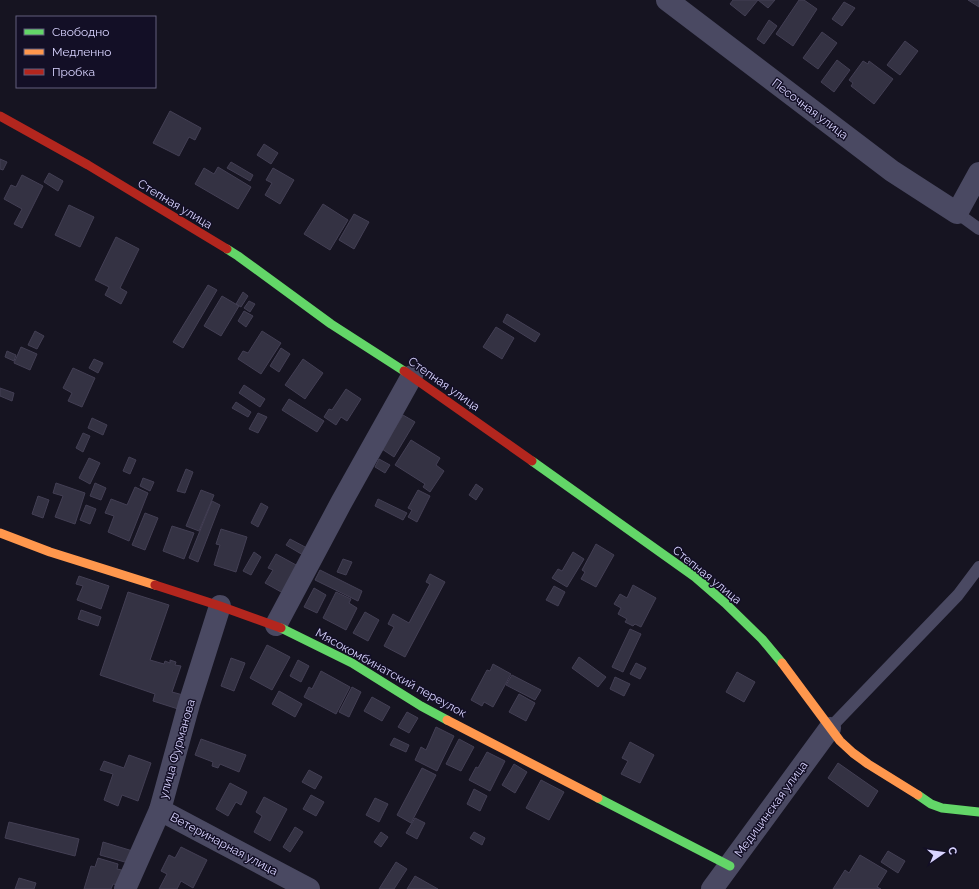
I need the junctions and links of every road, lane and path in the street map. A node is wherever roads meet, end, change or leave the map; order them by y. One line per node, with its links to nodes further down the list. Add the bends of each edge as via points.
1 (667, 0): 4 (street, Песочная улица, via 892,171)
2 (0, 116): 6 (street, Степная улица, via 238,256 331,324)
3 (979, 173): 4 (street)
4 (957, 213): 5 (lane)
5 (979, 230)
6 (412, 376): 10 (street); 11 (street, Степная улица, via 695,577 762,639)
7 (0, 534): 9 (street, Мясокомбинатский переулок)
8 (979, 567): 11 (lane, via 958,596)
9 (220, 606): 10 (street, Мясокомбинатский переулок); 12 (street, улица Фурманова, via 189,704)
10 (276, 625): 14 (street, Мясокомбинатский переулок, via 352,663 421,706)
11 (830, 728): 13 (street, Степная улица, via 853,753 931,804 942,808); 14 (street, Медицинская улица)
12 (160, 810): 15 (street, улица Фурманова); 16 (street, Ветеринарная улица)
13 (979, 812)
14 (730, 866): 17 (street, Медицинская улица)
15 (125, 889)
16 (309, 889)
17 (712, 889)

